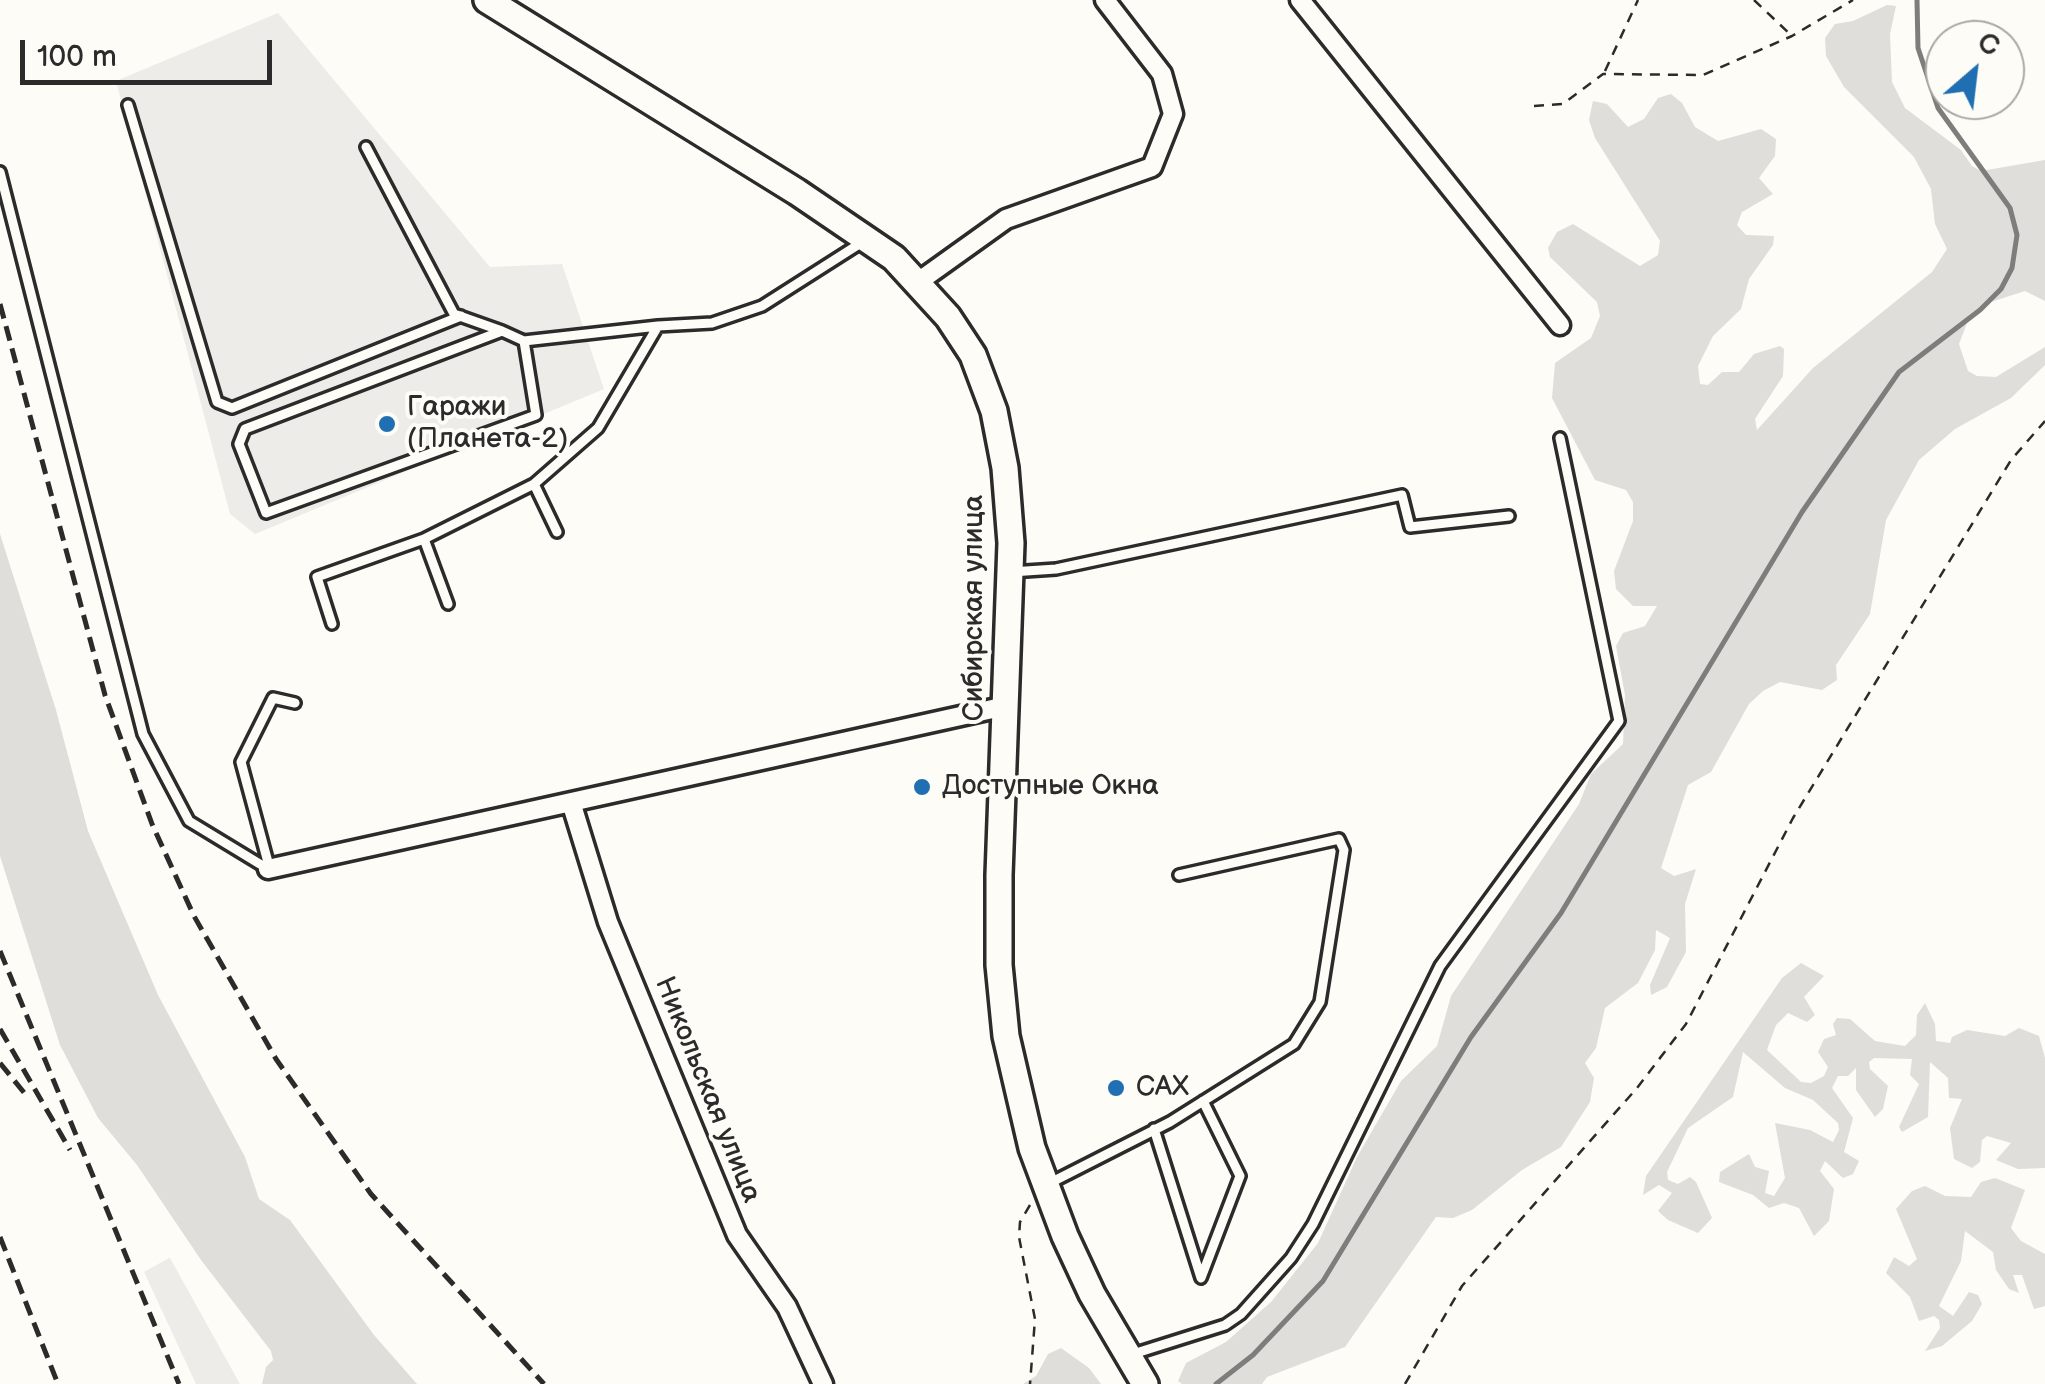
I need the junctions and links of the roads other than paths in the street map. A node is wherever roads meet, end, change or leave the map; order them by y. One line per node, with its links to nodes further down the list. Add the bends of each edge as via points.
1 (486, 0): 7 (street, Сибирская улица)
2 (1105, 0): 8 (street, via 1162,74 1173,114 1152,167 1006,219)
3 (1300, 0): 11 (street)
4 (128, 105): 9 (lane, via 218,402 232,408)
5 (366, 147): 9 (lane, via 454,314)
6 (0, 172): 25 (lane, via 143,734 190,821)
7 (866, 240): 8 (street, Сибирская улица); 10 (lane, via 762,306 712,323)
8 (918, 282): 19 (street, Сибирская улица, via 973,356 994,411 1005,468)
9 (461, 316): 12 (lane)
10 (658, 326): 13 (lane); 15 (lane, via 598,428)
11 (1560, 326)
12 (502, 331): 13 (lane); 13 (lane, via 245,429 239,444 266,513 536,415)
13 (524, 341)
14 (1560, 438): 30 (lane, via 1619,722 1440,966 1291,1258 1225,1325)
15 (534, 484): 17 (lane); 18 (lane)
16 (1510, 516): 19 (lane, via 1410,527 1402,495 1044,572)
17 (557, 532)
18 (424, 539): 20 (lane); 21 (lane, via 317,577)
19 (1010, 572): 23 (street, Сибирская улица)
20 (448, 604)
21 (332, 624)
22 (295, 702): 25 (lane, via 272,698 241,762)
23 (1006, 706): 24 (street); 29 (street, Сибирская улица, via 1001,983 1018,1100)
24 (571, 802): 25 (street); 31 (street, Никольская улица, via 608,922 737,1235 787,1308)
25 (268, 868)
26 (1179, 875): 27 (lane, via 1339,839 1344,850 1320,1002 1294,1044)
27 (1203, 1100): 28 (lane); 28 (lane, via 1240,1176 1202,1278)
28 (1154, 1130): 29 (lane)
29 (1046, 1185): 30 (street, Сибирская улица, via 1085,1280)
30 (1127, 1356): 32 (street, Сибирская улица)
31 (823, 1384)
32 (1146, 1384)

